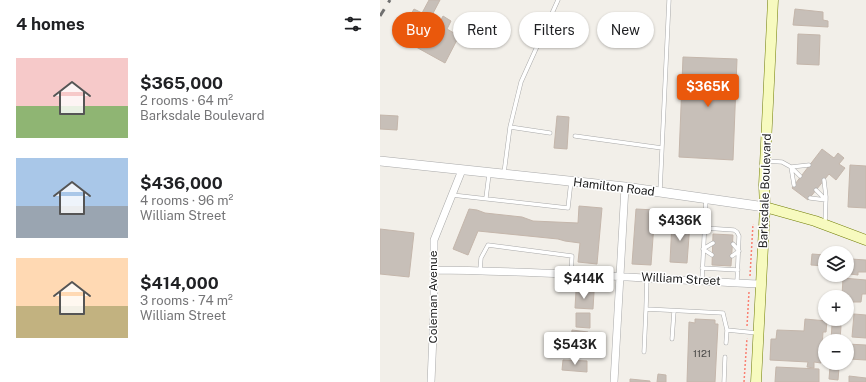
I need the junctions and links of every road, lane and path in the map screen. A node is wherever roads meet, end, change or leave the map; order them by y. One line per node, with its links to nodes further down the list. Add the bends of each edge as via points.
1 (558, 0): 4 (lane, via 521,82)
2 (669, 0): 7 (lane)
3 (773, 0): 8 (main road, Barksdale Boulevard)
4 (510, 127): 5 (lane); 14 (lane)
5 (550, 133)
6 (575, 136): 7 (lane)
7 (662, 148): 21 (lane)
8 (765, 160): 11 (lane, via 782,162); 27 (main road, Barksdale Boulevard)
9 (380, 161): 12 (street, Hamilton Road)
10 (809, 165): 11 (lane)
11 (791, 167): 15 (lane); 18 (lane)
12 (462, 170): 13 (street, Hamilton Road); 22 (street, Coleman Avenue)
13 (489, 173): 14 (street, Hamilton Road); 23 (lane)
14 (504, 174): 17 (street, Hamilton Road)
15 (800, 176)
16 (824, 180): 26 (lane)
17 (571, 181): 19 (street, Hamilton Road); 23 (lane, via 568,208)
18 (794, 185)
19 (625, 187): 21 (street, Hamilton Road); 44 (street)
20 (816, 190): 26 (lane)
21 (660, 192): 24 (street, Hamilton Road)
22 (452, 195): 23 (lane); 39 (street, Coleman Avenue, via 434,240)
23 (486, 198)
24 (706, 198): 27 (street, Hamilton Road); 30 (lane)
25 (810, 198): 26 (lane)
26 (826, 200): 29 (lane)
27 (765, 207): 29 (main road, Hamilton Road); 48 (main road, Barksdale Boulevard)
28 (753, 224): 43 (path)
29 (825, 225): 31 (main road, Hamilton Road)
30 (705, 228): 34 (lane); 35 (lane, via 737,232)
31 (866, 240)
32 (713, 243): 34 (lane)
33 (733, 244): 35 (lane)
34 (703, 249): 36 (lane); 38 (lane)
35 (739, 251): 37 (lane); 41 (lane)
36 (712, 255)
37 (732, 256)
38 (702, 268): 41 (lane); 46 (lane)
39 (434, 270): 40 (street, William Street); 57 (street, Coleman Avenue)
40 (480, 270): 42 (street, William Street); 42 (lane, via 481,258 488,245 572,256)
41 (738, 270): 47 (lane)
42 (571, 274): 44 (street, William Street)
43 (750, 274)
44 (619, 276): 45 (street, William Street); 58 (street)
45 (647, 277): 46 (street, William Street); 49 (lane)
46 (702, 280): 47 (street, William Street)
47 (737, 282): 48 (street, William Street)
48 (761, 284): 52 (main road, Barksdale Boulevard)
49 (646, 309): 50 (lane); 55 (lane)
50 (674, 311): 51 (lane, via 723,313); 53 (lane)
51 (727, 330): 52 (lane); 54 (lane)
52 (758, 333): 60 (main road, Barksdale Boulevard)
53 (672, 339)
54 (726, 343)
55 (644, 352)
56 (725, 357): 59 (lane)
57 (431, 382)
58 (614, 382)
59 (724, 382)
60 (756, 382)

